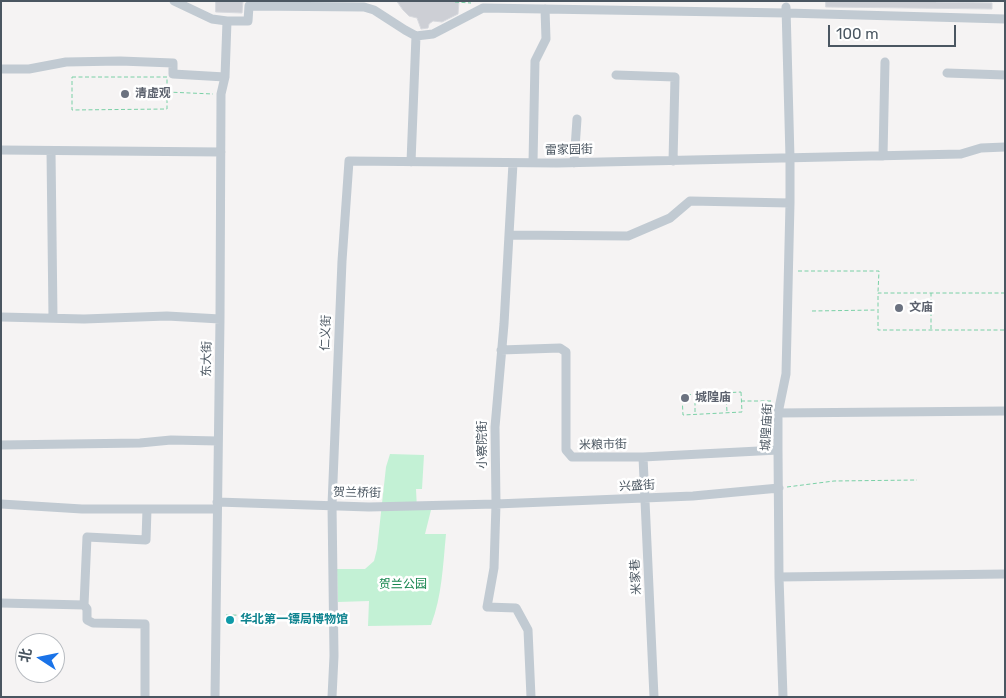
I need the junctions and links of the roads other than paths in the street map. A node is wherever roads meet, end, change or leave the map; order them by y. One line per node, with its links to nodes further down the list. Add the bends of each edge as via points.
1 (174, 1): 6 (street, via 212,19)
2 (277, 4): 6 (street, via 249,6 248,21); 7 (street, via 364,7)
3 (786, 6): 4 (street); 5 (street); 20 (street, 城隍庙街)
4 (546, 9): 7 (street, via 483,8 434,34); 25 (street, via 546,39 535,61)
5 (1005, 19)
6 (227, 21): 13 (street, 东大街)
7 (416, 36): 23 (street)
8 (885, 62): 19 (street)
9 (1, 69): 13 (street, via 29,69 66,62 173,62 173,74)
10 (947, 73): 12 (street)
11 (616, 75): 22 (street, via 675,77)
12 (1005, 75)
13 (225, 77): 18 (street, 东大街)
14 (577, 119): 26 (street)
15 (1005, 146): 19 (street, 雷家园街, via 961,154)
16 (1, 150): 17 (street)
17 (51, 151): 18 (street); 30 (street)
18 (221, 152): 31 (street, 东大街)
19 (883, 156): 20 (street, 雷家园街)
20 (790, 158): 22 (street, 雷家园街); 27 (street, 城隍庙街)
21 (349, 161): 23 (street, 雷家园街); 44 (street, 仁义街)
22 (673, 161): 26 (street, 雷家园街)
23 (411, 162): 24 (street, 雷家园街)
24 (513, 163): 25 (street, 雷家园街); 28 (street, 小察院街)
25 (533, 163): 26 (street, 雷家园街)
26 (574, 163)
27 (790, 203): 28 (street, via 690,200 670,218 628,236); 34 (street, 城隍庙街, via 786,374)
28 (509, 235): 32 (street, 小察院街)
29 (1, 318): 30 (street)
30 (53, 318): 31 (street, via 167,316)
31 (220, 320): 35 (street, 东大街)
32 (502, 350): 38 (street, 米粮市街, via 560,348 566,352 566,450 572,457); 42 (street, 小察院街, via 495,427)
33 (1005, 411): 34 (street)
34 (778, 413): 37 (street, 城隍庙街)
35 (218, 441): 36 (street); 43 (street, 东大街)
36 (1, 445)
37 (778, 450): 38 (street, 米粮市街); 39 (street, 城隍庙街)
38 (642, 457): 40 (street, 米家巷)
39 (778, 488): 40 (street, 兴盛街); 47 (street, 城隍庙街)
40 (644, 498): 42 (street, 兴盛街); 54 (street, 米家巷)
41 (1, 504): 45 (street, 贺兰桥街)
42 (496, 504): 44 (street, 贺兰桥街); 53 (street, 小察院街, via 494,568 487,607 516,608 528,630)
43 (217, 505): 44 (street, 贺兰桥街); 45 (street, 贺兰桥街); 51 (street, 东大街)
44 (332, 506): 52 (street, 仁义街)
45 (146, 509): 49 (street, via 146,540 87,537)
46 (1005, 574): 47 (street)
47 (779, 577): 55 (street, 城隍庙街)
48 (1, 603): 49 (street)
49 (84, 605): 50 (street, via 88,609 87,620 93,623 144,624)
50 (145, 697)
51 (215, 697)
52 (332, 697)
53 (531, 697)
54 (654, 697)
55 (783, 697)

